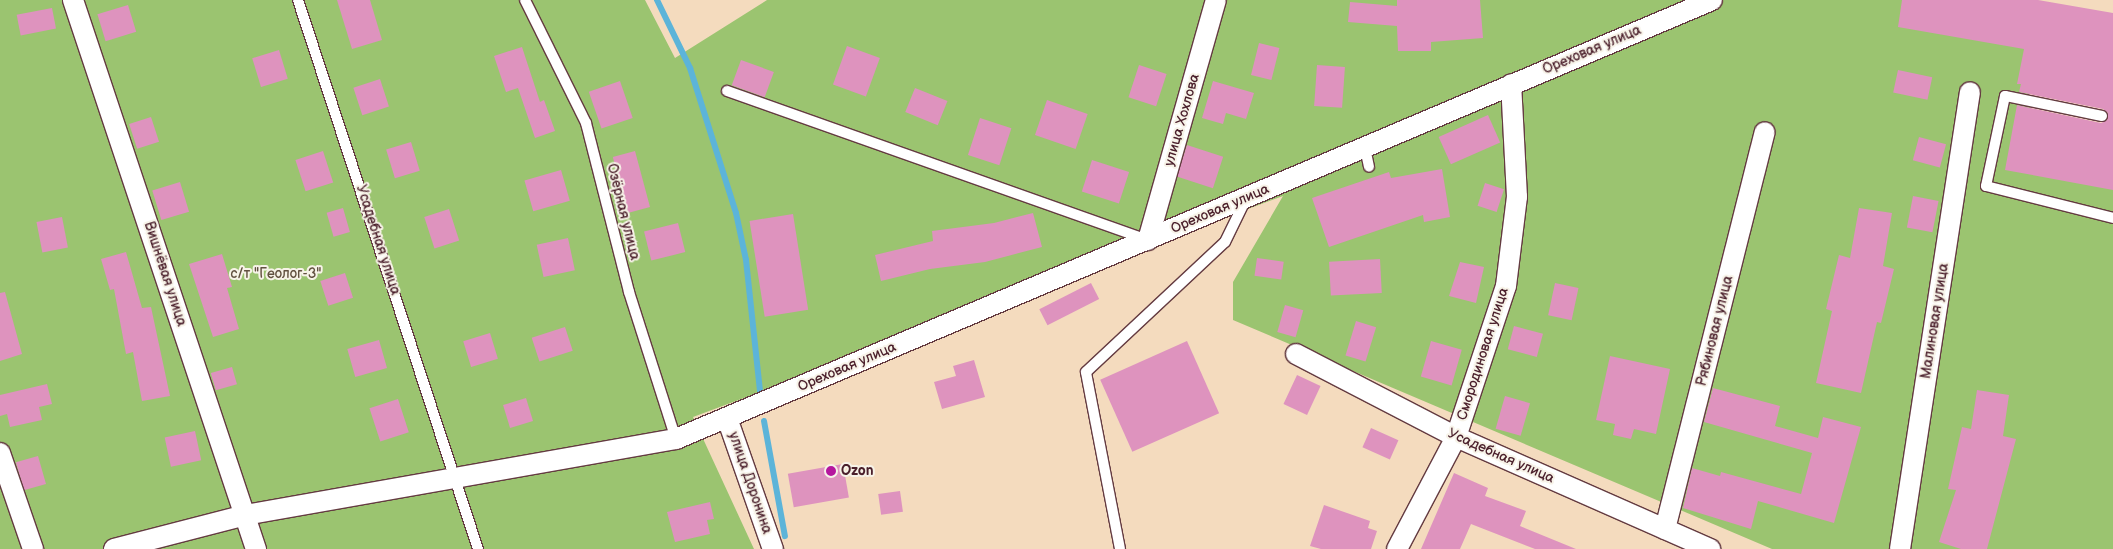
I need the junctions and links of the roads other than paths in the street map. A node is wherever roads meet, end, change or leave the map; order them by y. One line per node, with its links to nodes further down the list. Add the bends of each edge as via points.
1 (73, 0): 20 (street, Вишнёвая улица)
2 (298, 0): 19 (lane, Усадебная улица)
3 (525, 0): 17 (lane, Озёрная улица, via 586,124 629,292)
4 (1216, 0): 13 (street, улица Хохлова)
5 (1712, 0): 6 (street, Ореховая улица)
6 (1511, 84): 11 (street, Ореховая улица, via 1367,157); 16 (street, Смородиновая улица, via 1517,198 1506,286)
7 (727, 91): 13 (lane)
8 (1970, 92): 30 (street, Малиновая улица)
9 (2102, 116): 12 (lane, via 2005,96 1986,186)
10 (1765, 132): 21 (street, Рябиновая улица)
11 (1246, 198): 13 (street, Ореховая улица); 27 (lane, via 1225,242 1086,372)
12 (2113, 218)
13 (1148, 240): 15 (street, Ореховая улица)
14 (1296, 354): 16 (street, Усадебная улица)
15 (728, 418): 17 (street); 26 (street, улица Доронина)
16 (1456, 436): 21 (street, Усадебная улица); 28 (street, Смородиновая улица)
17 (676, 439): 19 (street)
18 (0, 453): 22 (street)
19 (457, 479): 20 (street); 25 (lane, Усадебная улица)
20 (245, 515): 23 (street); 24 (street, Вишнёвая улица)
21 (1665, 529): 29 (street, Усадебная улица)
22 (33, 549)
23 (114, 549)
24 (256, 549)
25 (478, 549)
26 (773, 549)
27 (1120, 549)
28 (1397, 549)
29 (1710, 549)
30 (1900, 549)

